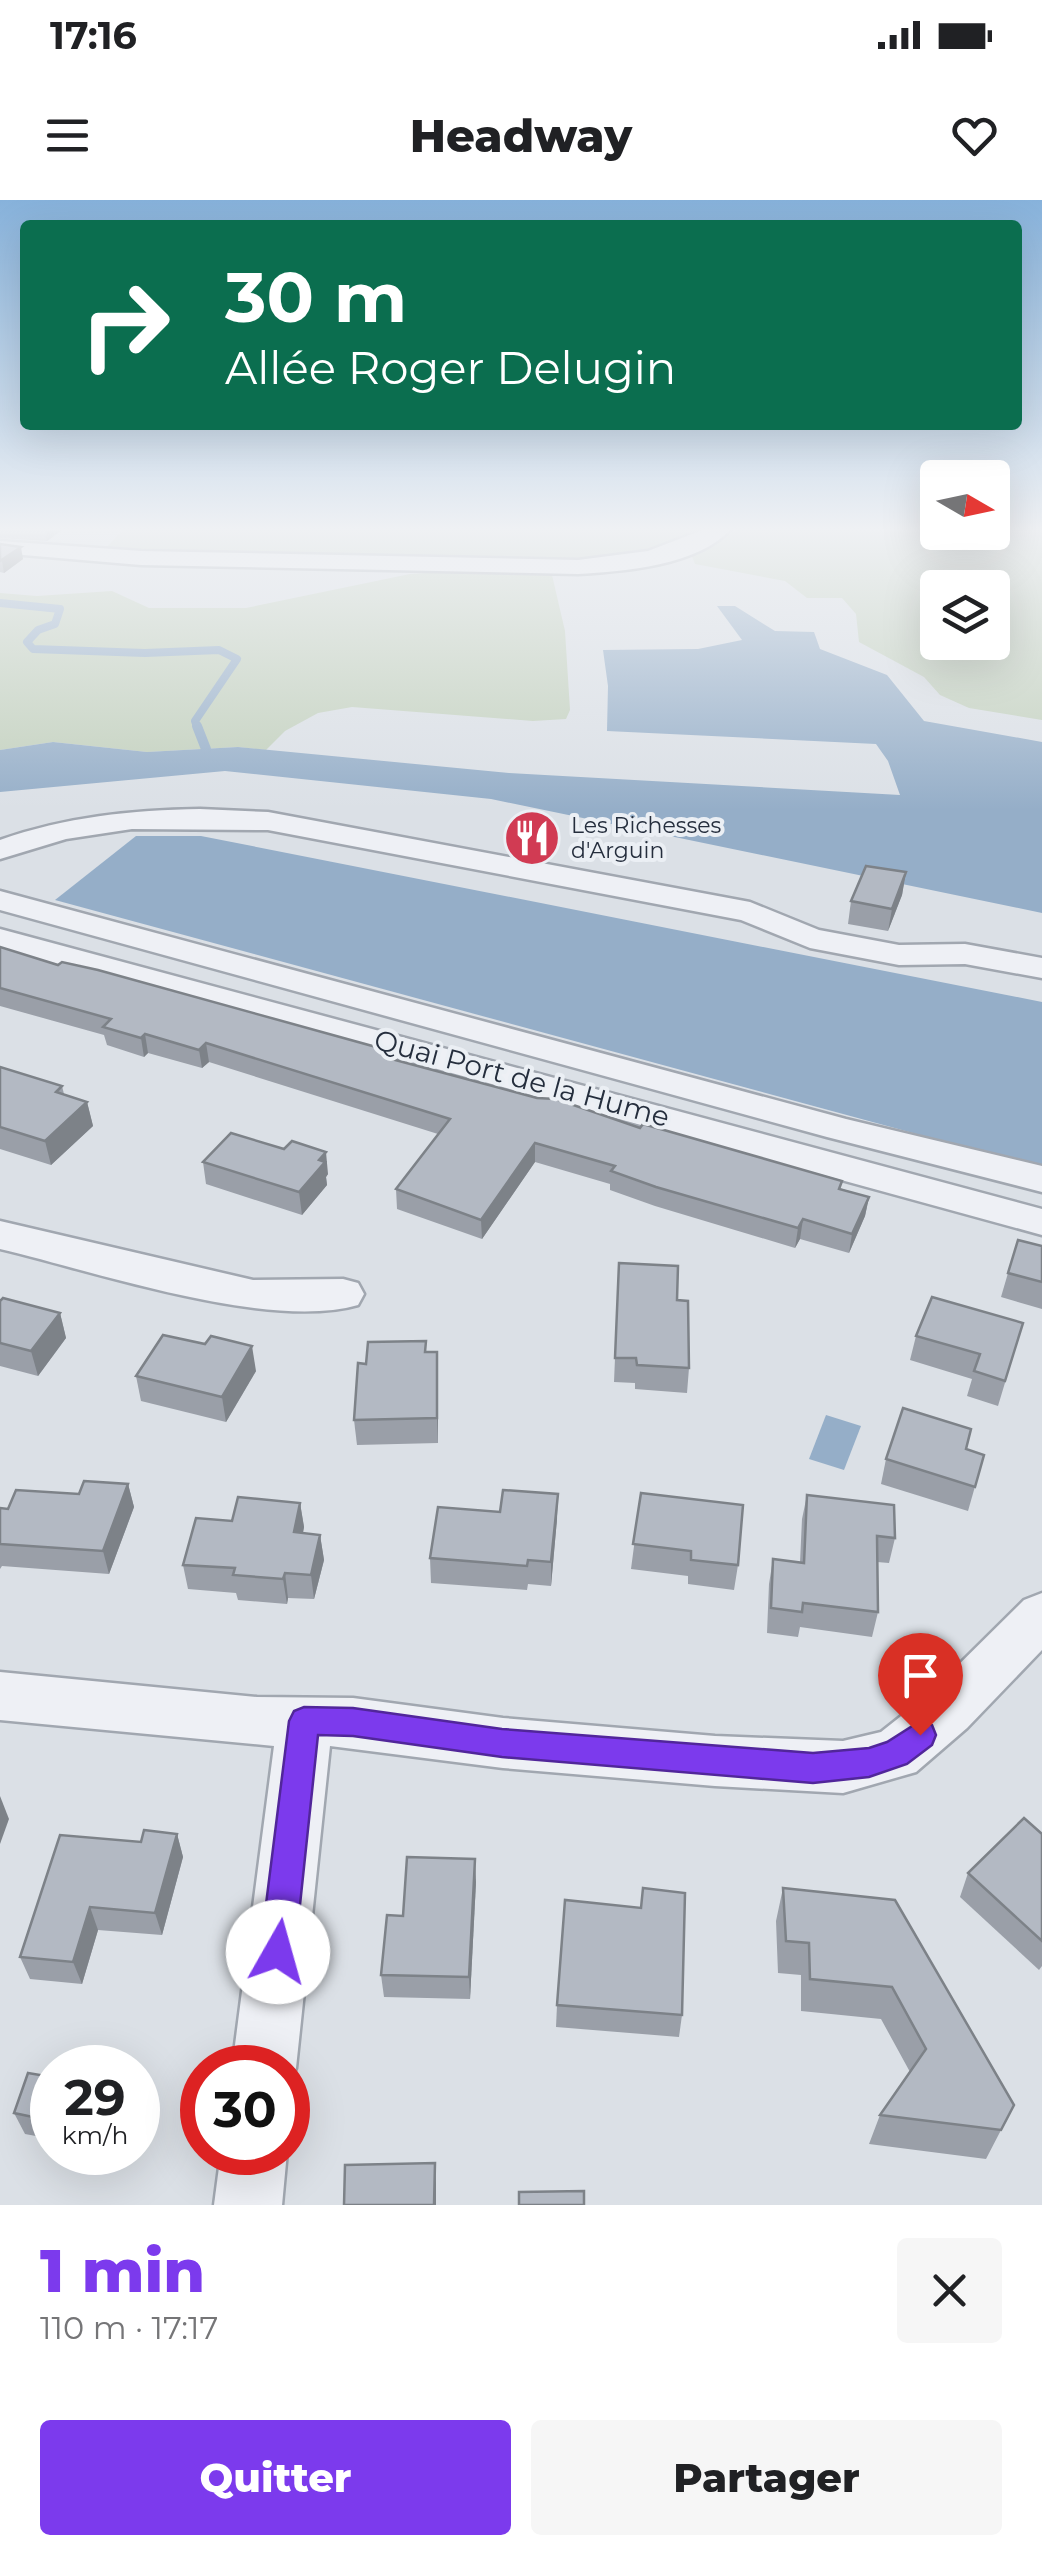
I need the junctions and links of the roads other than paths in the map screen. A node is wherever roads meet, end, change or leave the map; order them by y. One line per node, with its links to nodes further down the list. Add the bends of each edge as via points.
1 (0, 850): 4 (street, via 76,827 268,820 750,912 810,938)
2 (0, 900): 5 (street, Quai Port de la Hume)
3 (0, 938): 6 (street, Quai Port de la Hume)
4 (1042, 968)
5 (1042, 1179)
6 (1042, 1222)
7 (0, 1234): 8 (street, via 254,1295)
8 (343, 1294)
9 (1042, 1615): 11 (street, via 896,1754 843,1767 502,1743)
10 (0, 1696): 11 (street)
11 (304, 1721): 12 (street)
12 (267, 2045)
13 (251, 2175): 14 (street)
14 (248, 2205)

